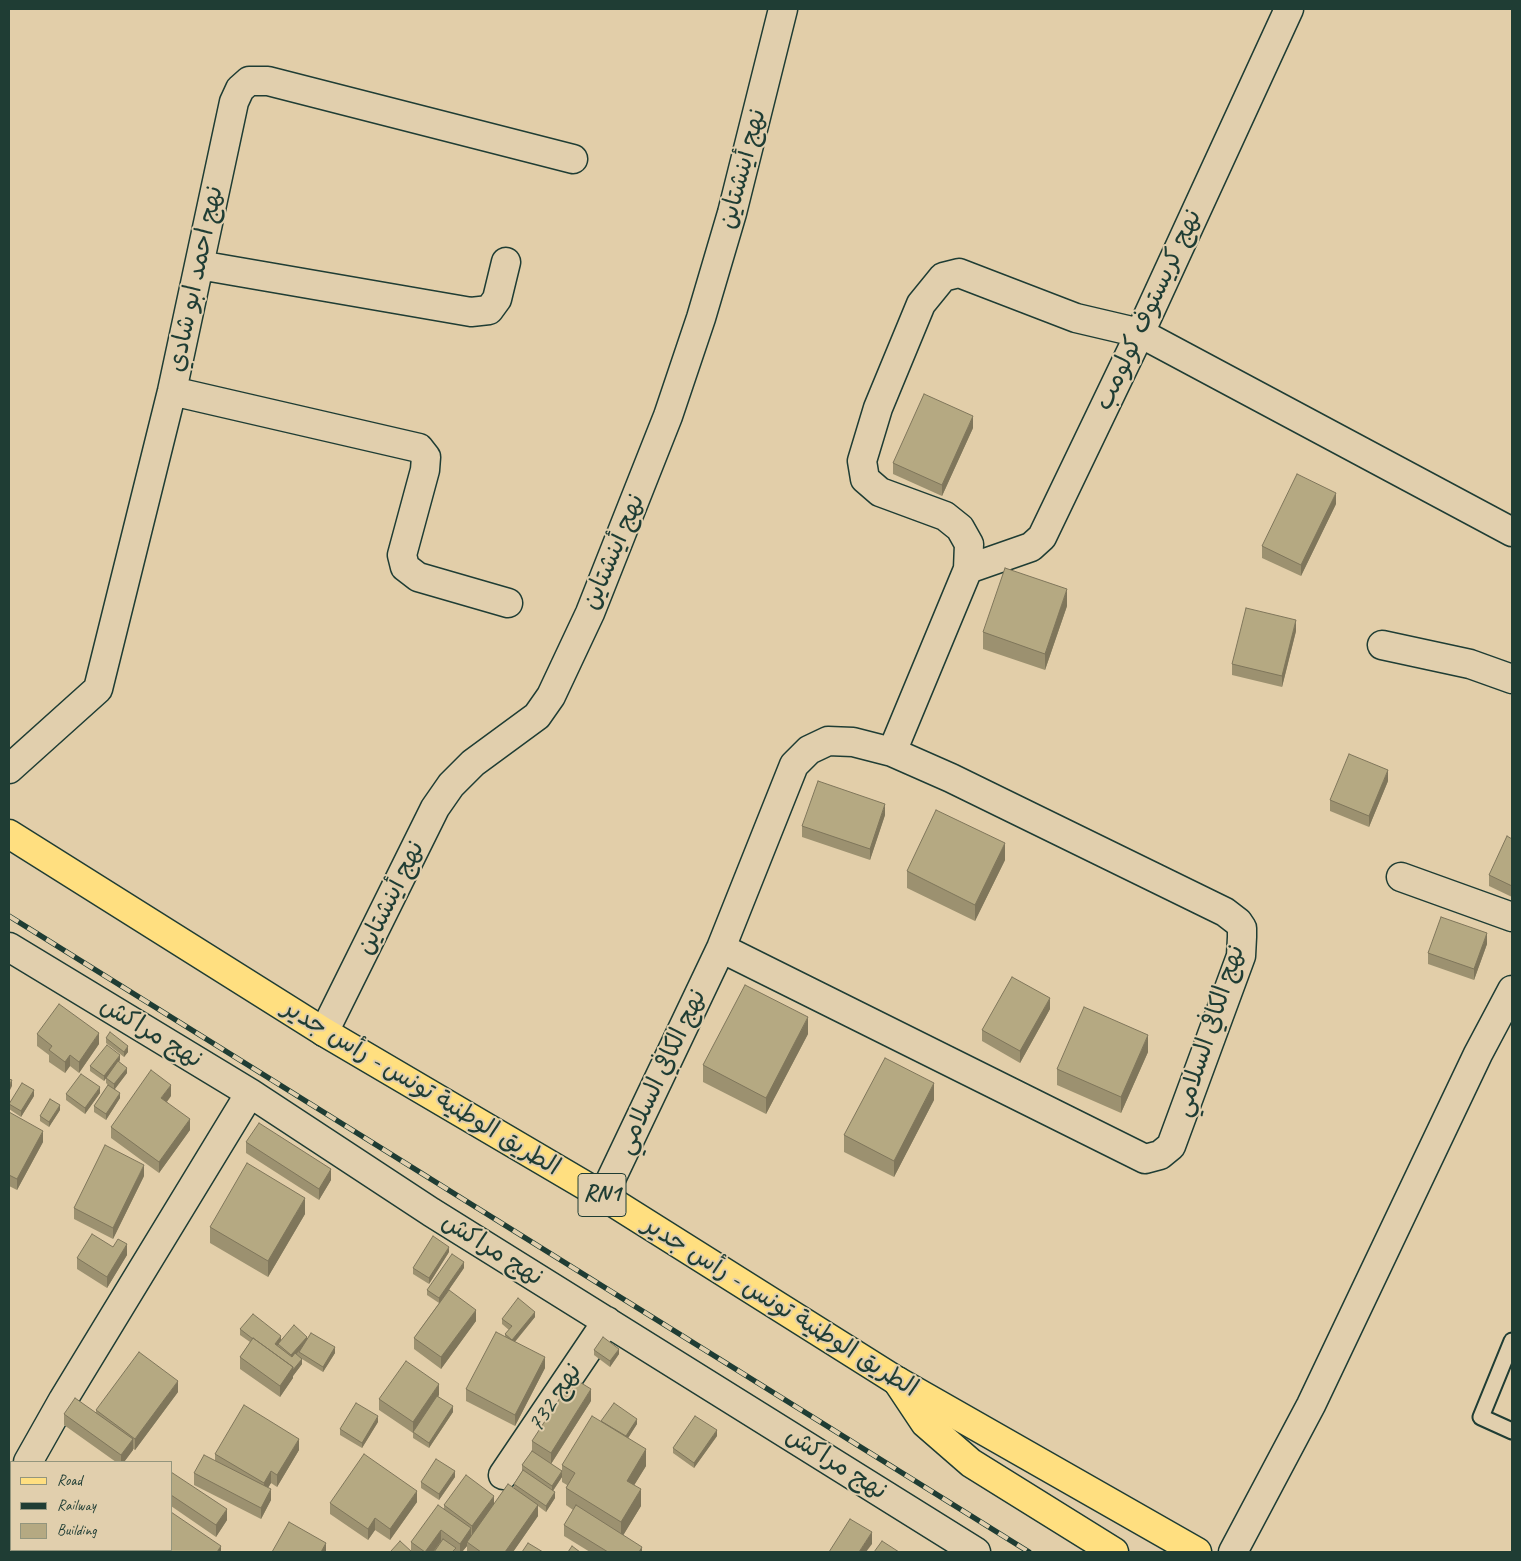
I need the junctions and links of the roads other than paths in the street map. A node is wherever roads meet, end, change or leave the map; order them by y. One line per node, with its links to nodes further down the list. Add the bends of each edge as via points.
1 (783, 9): 21 (street, نهج أينشتاين, via 732,213 701,318 665,425 590,613 551,696 537,716 473,763 451,785 435,808)
2 (1289, 9): 6 (street, نهج كريستوف كولومب)
3 (573, 158): 5 (street, نهج احمد ابو شادي, via 268,81 249,82 240,89 234,102)
4 (506, 262): 5 (street, via 497,299 489,310 471,312)
5 (199, 265): 7 (street, نهج احمد ابو شادي)
6 (1140, 333): 8 (street); 9 (street, نهج كريستوف كولومب, via 1042,537 1031,548); 9 (street, via 1076,318 959,273 944,277 921,304 878,408 862,462 865,478 880,492 945,516 960,528 969,544)
7 (172, 391): 10 (street, via 419,448 426,457 425,470 402,555 405,567 418,577); 14 (street, نهج احمد ابو شادي, via 98,689)
8 (1512, 532)
9 (968, 568): 13 (street)
10 (508, 604)
11 (1382, 645): 12 (street, via 1470,664)
12 (1512, 679)
13 (892, 752): 19 (street, نهج الكافي السلامي, via 852,742 828,742 809,750 794,765); 19 (street, نهج الكافي السلامي, via 1224,912 1238,922 1242,928 1241,956 1167,1151 1145,1159)
14 (9, 769)
15 (9, 834): 21 (main road, الطريق الوطنية تونس - رأس جدير / RN1)
16 (1401, 877): 17 (street)
17 (1512, 916)
18 (9, 946): 22 (street, نهج مراكش)
19 (720, 948): 23 (street, نهج الكافي السلامي)
20 (1512, 990): 33 (street, via 1311,1405)
21 (324, 1032): 23 (main road, الطريق الوطنية تونس - رأس جدير / RN1)
22 (250, 1093): 24 (street, نهج مراكش); 28 (street)
23 (603, 1196): 26 (main road, الطريق الوطنية تونس - رأس جدير / RN1)
24 (607, 1322): 29 (street, نهج 732); 30 (street, نهج مراكش)
25 (1512, 1341): 27 (lane, via 1481,1417)
26 (897, 1381): 31 (main road, via 925,1423 971,1463); 32 (main road, الطريق الوطنية تونس - رأس جدير / RN1)
27 (1512, 1431)
28 (29, 1461)
29 (503, 1475)
30 (976, 1552)
31 (1114, 1552)
32 (1197, 1552)
33 (1233, 1552)

